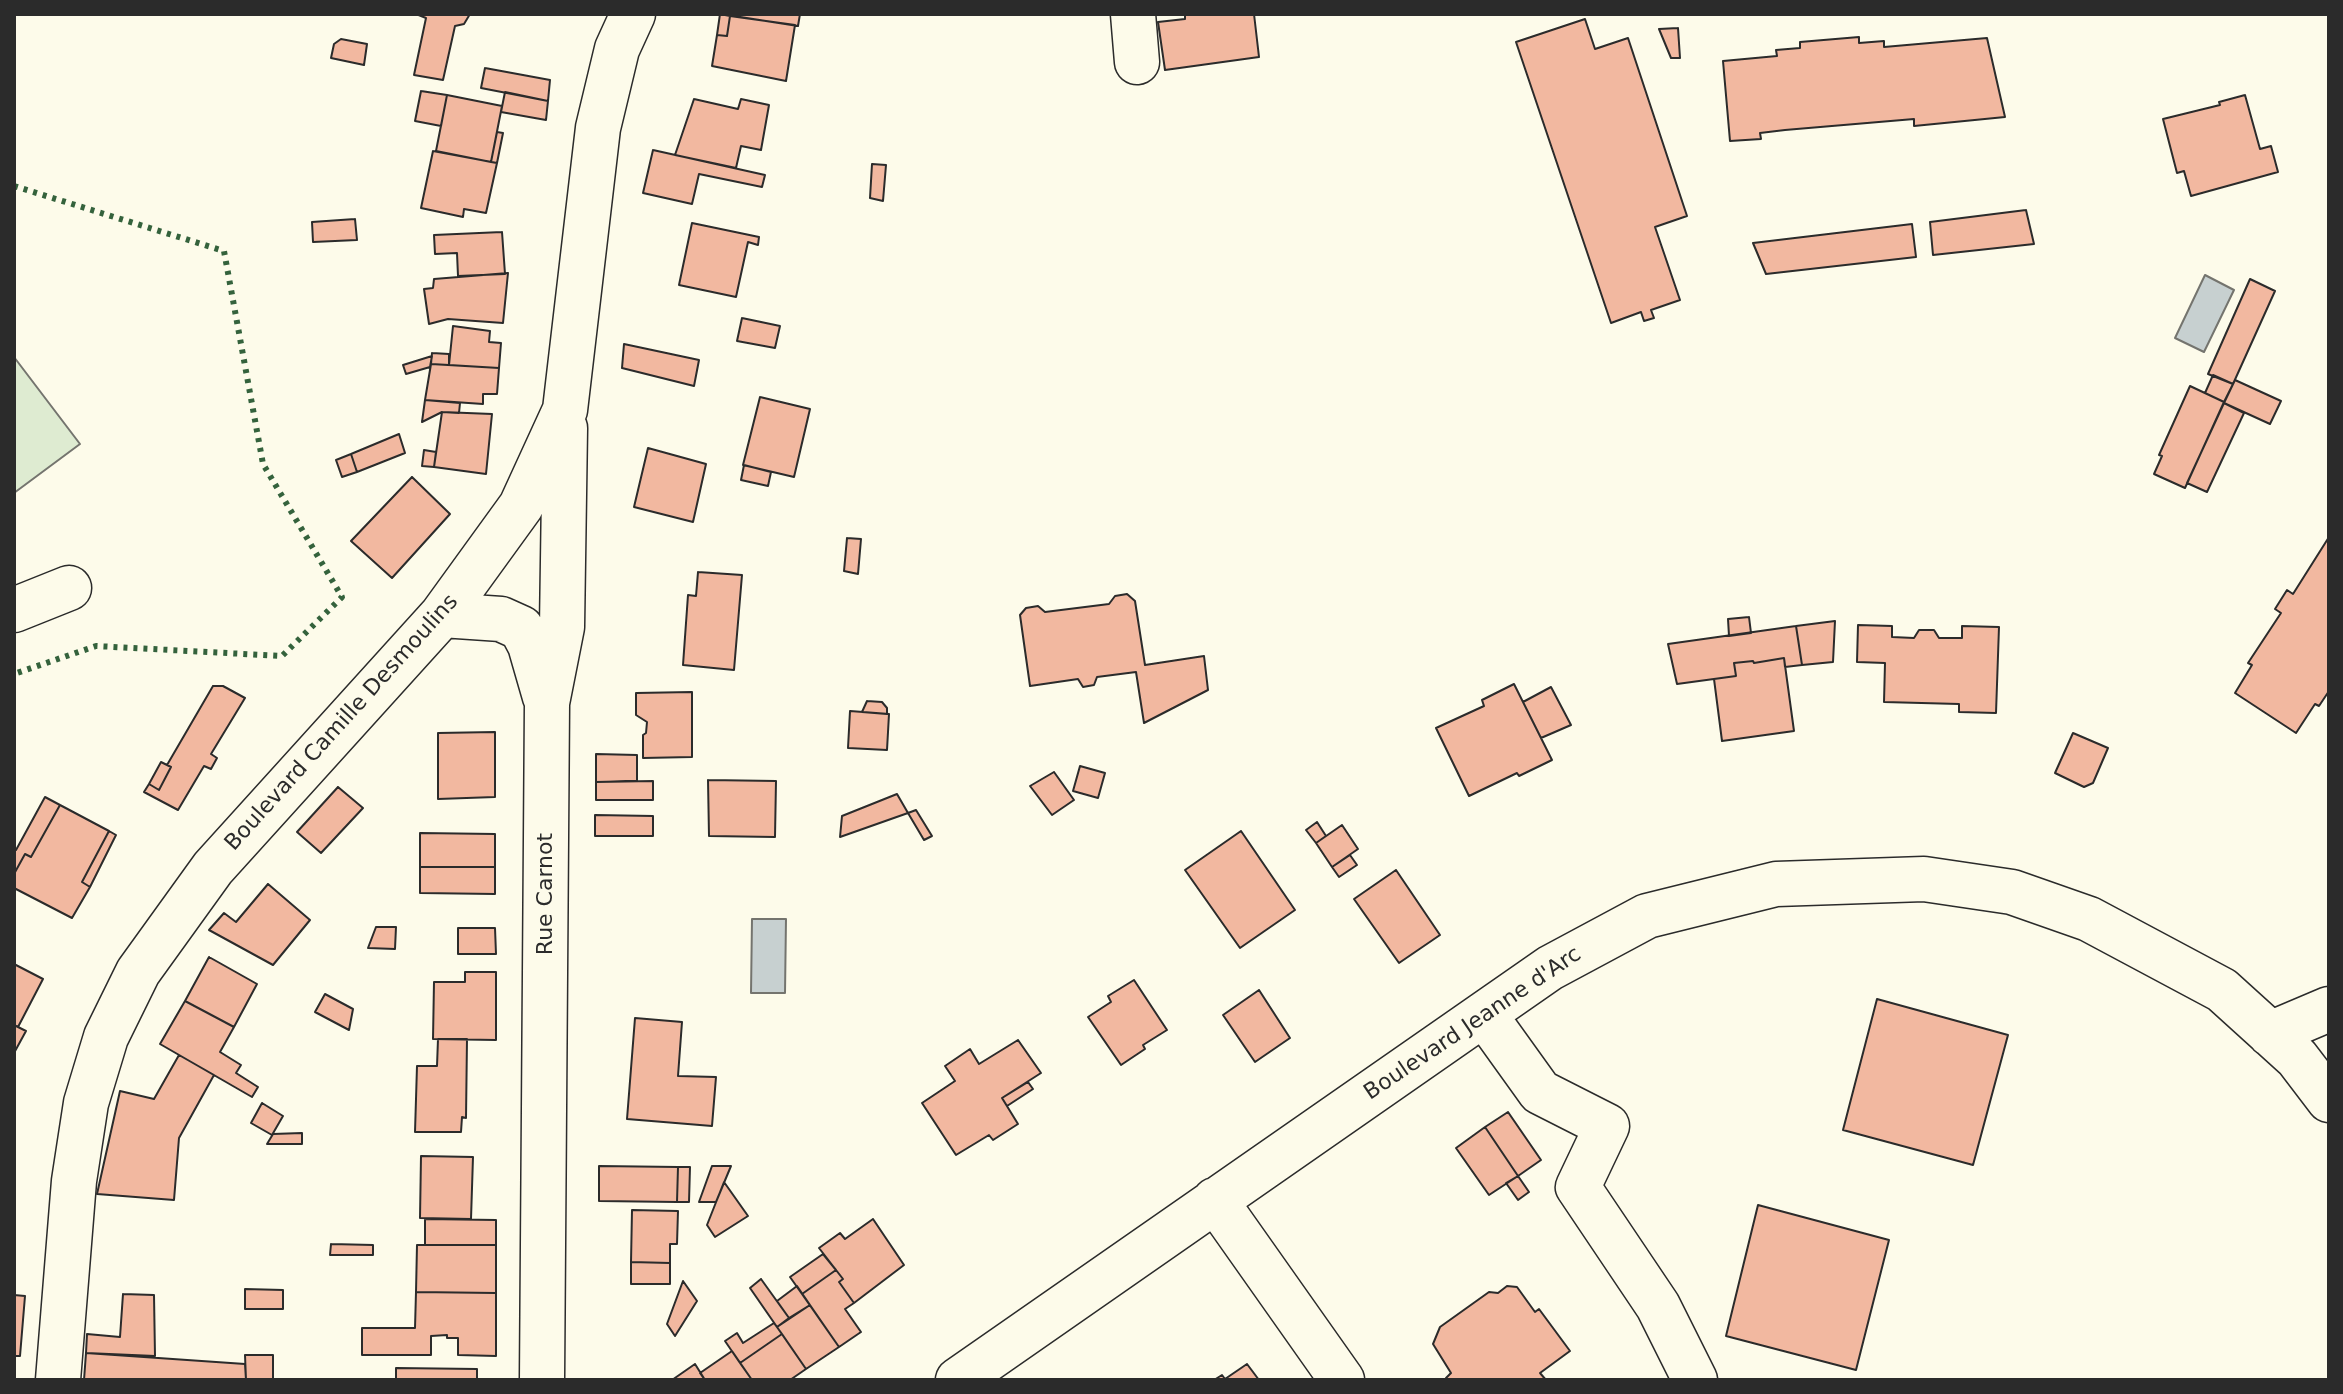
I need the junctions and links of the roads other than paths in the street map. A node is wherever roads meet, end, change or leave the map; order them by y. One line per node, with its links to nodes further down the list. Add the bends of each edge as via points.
1 (633, 14): 4 (street, Boulevard Camille Desmoulins, via 617,49 598,128)
2 (1133, 14): 3 (street)
3 (1137, 62)
4 (565, 410): 7 (street, Boulevard Camille Desmoulins, via 521,506); 8 (street, Rue Carnot, via 562,627)
5 (69, 588): 6 (street)
6 (14, 610)
7 (442, 615): 8 (street, via 501,619 521,628); 14 (street, Boulevard Camille Desmoulins, via 213,868 138,972 106,1037 86,1103 74,1181)
8 (547, 703): 15 (street, Rue Carnot)
9 (2329, 1009): 11 (street)
10 (1484, 1014): 11 (street, Boulevard Jeanne d'Arc, via 1550,968 1647,916 1776,884 1924,879 2012,892 2089,919 2222,990); 13 (street, Boulevard Jeanne d'Arc); 18 (street, via 1540,1092 1607,1126 1578,1187 1658,1306)
11 (2270, 1034): 12 (street, Boulevard Jeanne d'Arc, via 2297,1058)
12 (2329, 1100)
13 (1215, 1200): 16 (street, Boulevard Jeanne d'Arc); 17 (street)
14 (58, 1380)
15 (542, 1380)
16 (958, 1380)
17 (1342, 1380)
18 (1695, 1380)

